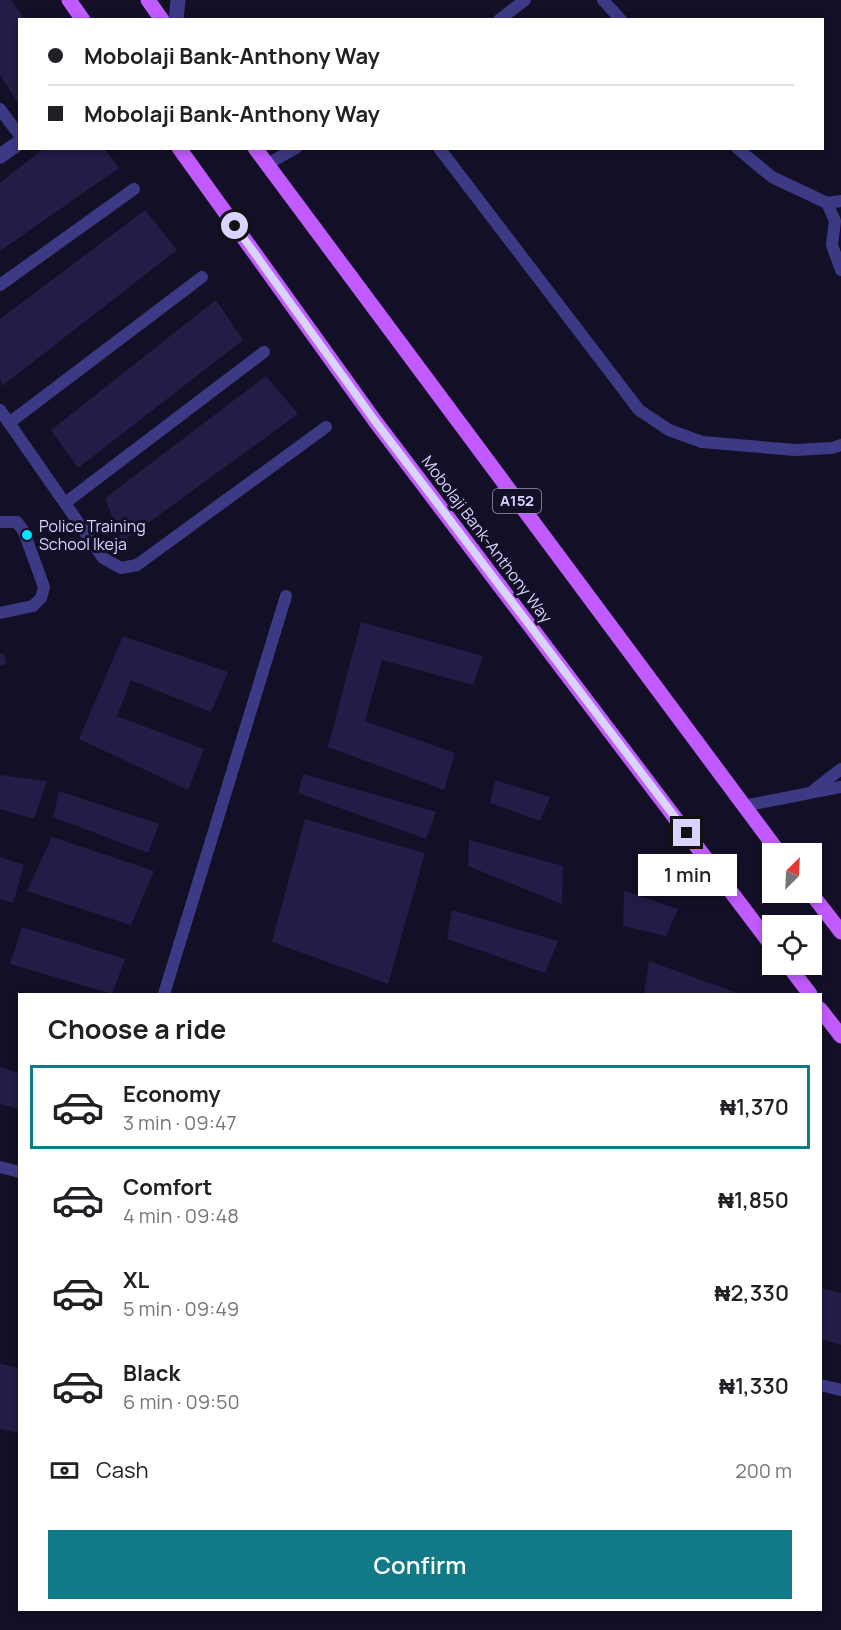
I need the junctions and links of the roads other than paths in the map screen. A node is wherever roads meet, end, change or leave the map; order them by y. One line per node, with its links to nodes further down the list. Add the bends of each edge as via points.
1 (69, 0): 6 (main road)
2 (148, 0): 7 (main road)
3 (178, 0): 8 (street)
4 (525, 0): 9 (lane)
5 (603, 0): 10 (lane)
6 (82, 18)
7 (161, 18)
8 (176, 18)
9 (502, 18)
10 (619, 18)
11 (0, 109): 12 (lane)
12 (18, 133)
13 (18, 143): 19 (street)
14 (180, 150): 42 (main road, Mobolaji Bank-Anthony Way, via 375,421)
15 (256, 150): 20 (main road, A152)
16 (292, 150): 20 (lane)
17 (441, 150): 31 (lane, via 639,410 669,430 702,442 795,450)
18 (739, 150): 23 (lane, via 772,177)
19 (0, 156)
20 (267, 164): 39 (main road, A152)
21 (135, 189): 26 (lane)
22 (841, 201): 23 (lane)
23 (827, 203): 24 (lane, via 835,221 832,245)
24 (841, 270)
25 (202, 277): 29 (lane)
26 (0, 285)
27 (264, 352): 32 (lane)
28 (0, 410): 29 (lane)
29 (9, 423): 32 (lane)
30 (326, 427): 32 (lane, via 137,565 121,568 103,558)
31 (841, 445)
32 (65, 503)
33 (0, 522): 35 (lane, via 17,522 24,532 44,587 33,606)
34 (286, 596): 45 (lane)
35 (0, 613)
36 (841, 769): 38 (lane)
37 (841, 787): 38 (lane)
38 (810, 793): 39 (lane)
39 (743, 806): 40 (main road, A152)
40 (772, 843)
41 (818, 903): 43 (main road)
42 (762, 932)
43 (841, 933)
44 (795, 975): 46 (main road)
45 (164, 993)
46 (809, 993)
47 (822, 1012): 48 (main road)
48 (841, 1036)
49 (0, 1167): 50 (lane)
50 (18, 1172)
51 (822, 1385): 52 (lane)
52 (841, 1390)

